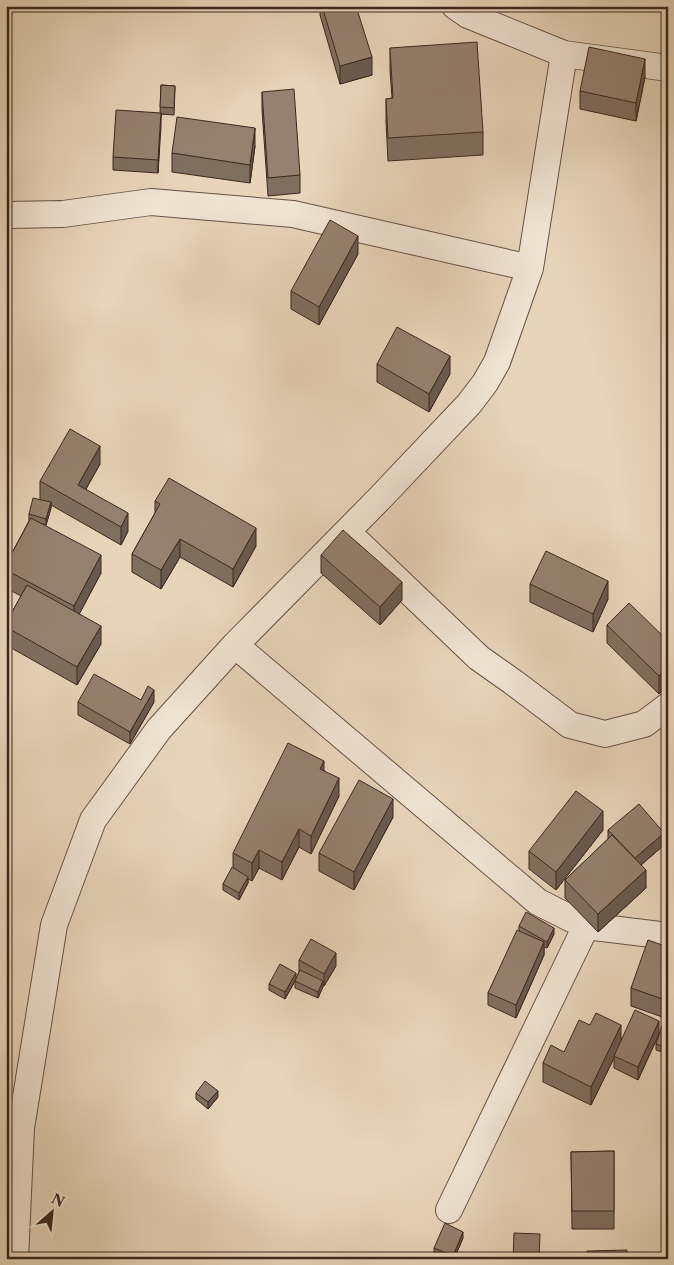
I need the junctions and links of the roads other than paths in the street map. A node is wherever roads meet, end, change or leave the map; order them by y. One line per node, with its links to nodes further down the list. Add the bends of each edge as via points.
1 (455, 6): 2 (street, via 468,15)
2 (564, 54): 3 (street); 5 (street)
3 (668, 68)
4 (6, 215): 5 (street, via 64,214 151,202 293,214)
5 (530, 268): 6 (street, via 497,362 485,383 469,404)
6 (347, 532): 7 (street); 8 (street, via 478,658 570,725 605,734 644,724)
7 (235, 646): 9 (street, via 538,902); 12 (street, via 159,729 92,820 54,925 21,1128)
8 (668, 706)
9 (586, 926): 10 (street); 11 (street)
10 (668, 936)
11 (449, 1210)
12 (15, 1259)

